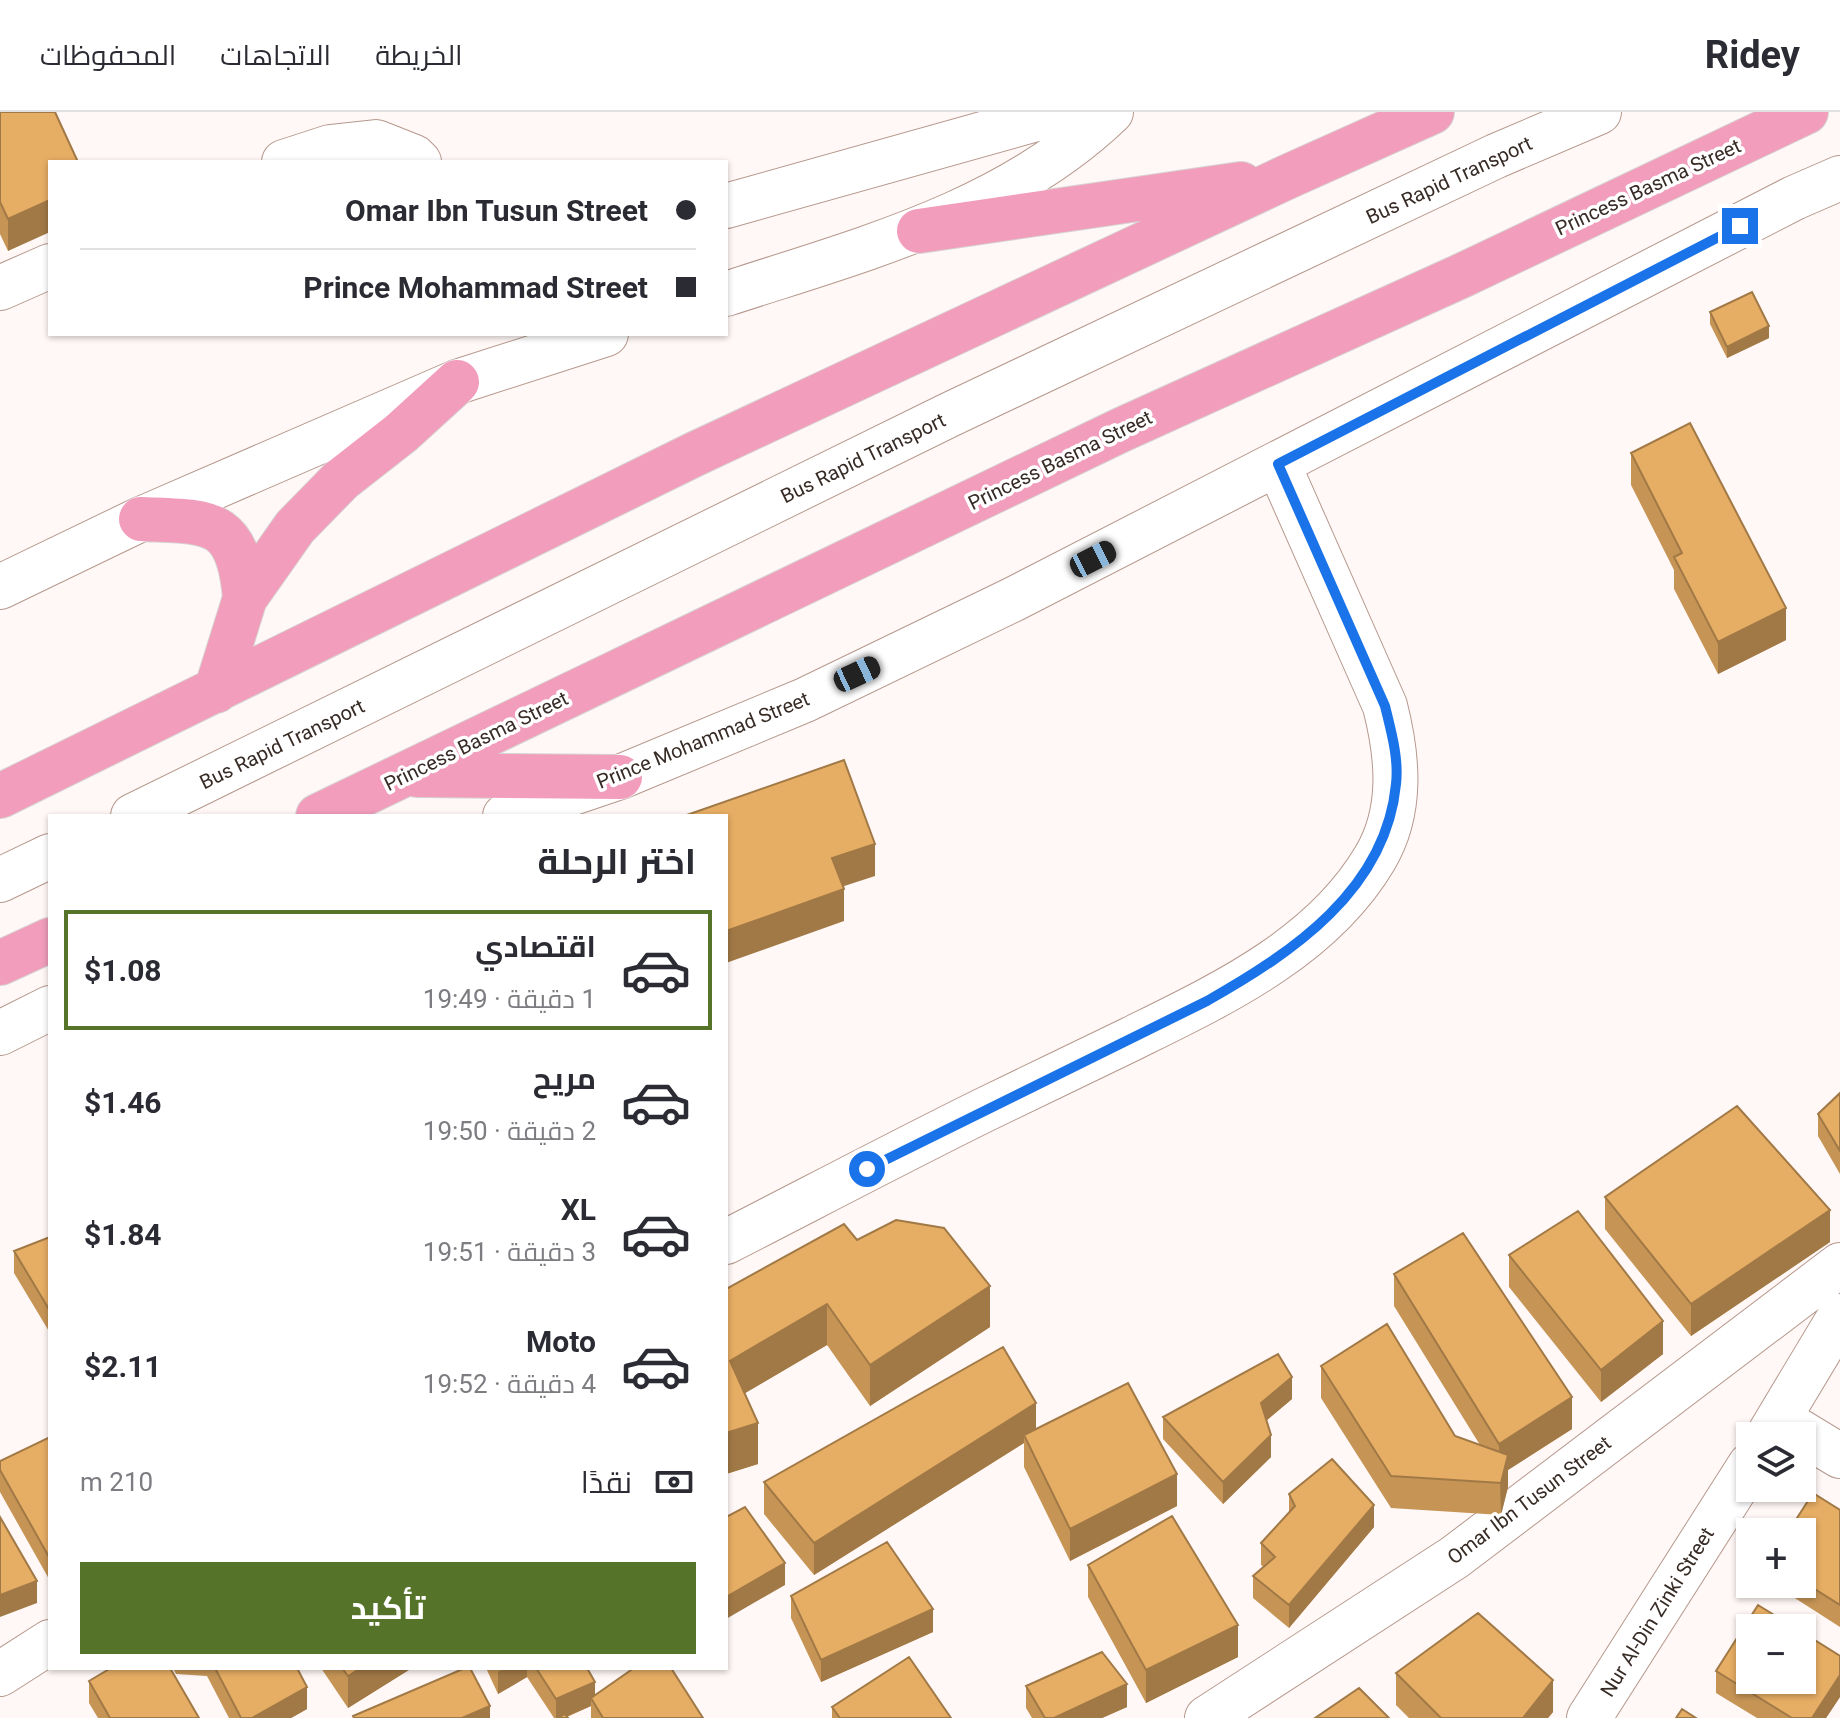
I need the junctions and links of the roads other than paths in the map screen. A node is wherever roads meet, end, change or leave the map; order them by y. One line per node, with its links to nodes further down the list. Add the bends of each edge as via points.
1 (1061, 112): 10 (street)
2 (1111, 112): 11 (street, via 1052,160)
3 (1432, 112): 8 (main road)
4 (1599, 112): 26 (street, Bus Rapid Transport, via 951,414)
5 (1806, 112): 23 (main road, Princess Basma Street, via 1121,430)
6 (290, 160): 7 (street, via 330,147 376,142)
7 (417, 160)
8 (1287, 177): 11 (main road); 22 (main road, via 695,454)
9 (1840, 178): 18 (street, Prince Mohammad Street)
10 (728, 205)
11 (919, 231): 14 (street)
12 (48, 267): 13 (street)
13 (0, 288)
14 (728, 293)
15 (593, 336): 16 (street)
16 (522, 347): 17 (street)
17 (457, 382): 19 (street); 21 (main road, via 341,480 295,527)
18 (1278, 464): 24 (street, Prince Mohammad Street, via 805,700); 35 (street, via 1385,706 1394,744 1390,820 1376,856 1355,888 1311,932 1221,994)
19 (141, 519): 20 (street); 21 (main road, via 200,522 223,534 242,567)
20 (0, 587)
21 (245, 598): 22 (main road)
22 (216, 691): 25 (main road)
23 (406, 775): 24 (main road); 27 (main road, Princess Basma Street)
24 (620, 777): 28 (street, Prince Mohammad Street)
25 (0, 796)
26 (137, 814)
27 (322, 814)
28 (511, 814)
29 (48, 857): 30 (street)
30 (0, 880)
31 (48, 941): 32 (main road)
32 (0, 963)
33 (48, 1009): 34 (street)
34 (0, 1033)
35 (728, 1241)
36 (1840, 1265): 44 (street, Omar Ibn Tusun Street, via 1455,1557)
37 (1840, 1316): 38 (street)
38 (1777, 1422)
39 (1816, 1445): 40 (street)
40 (1840, 1456)
41 (1736, 1487): 45 (street, Nur Al-Din Zinki Street)
42 (48, 1643): 43 (street)
43 (0, 1674)
44 (1207, 1718)
45 (1589, 1718)

